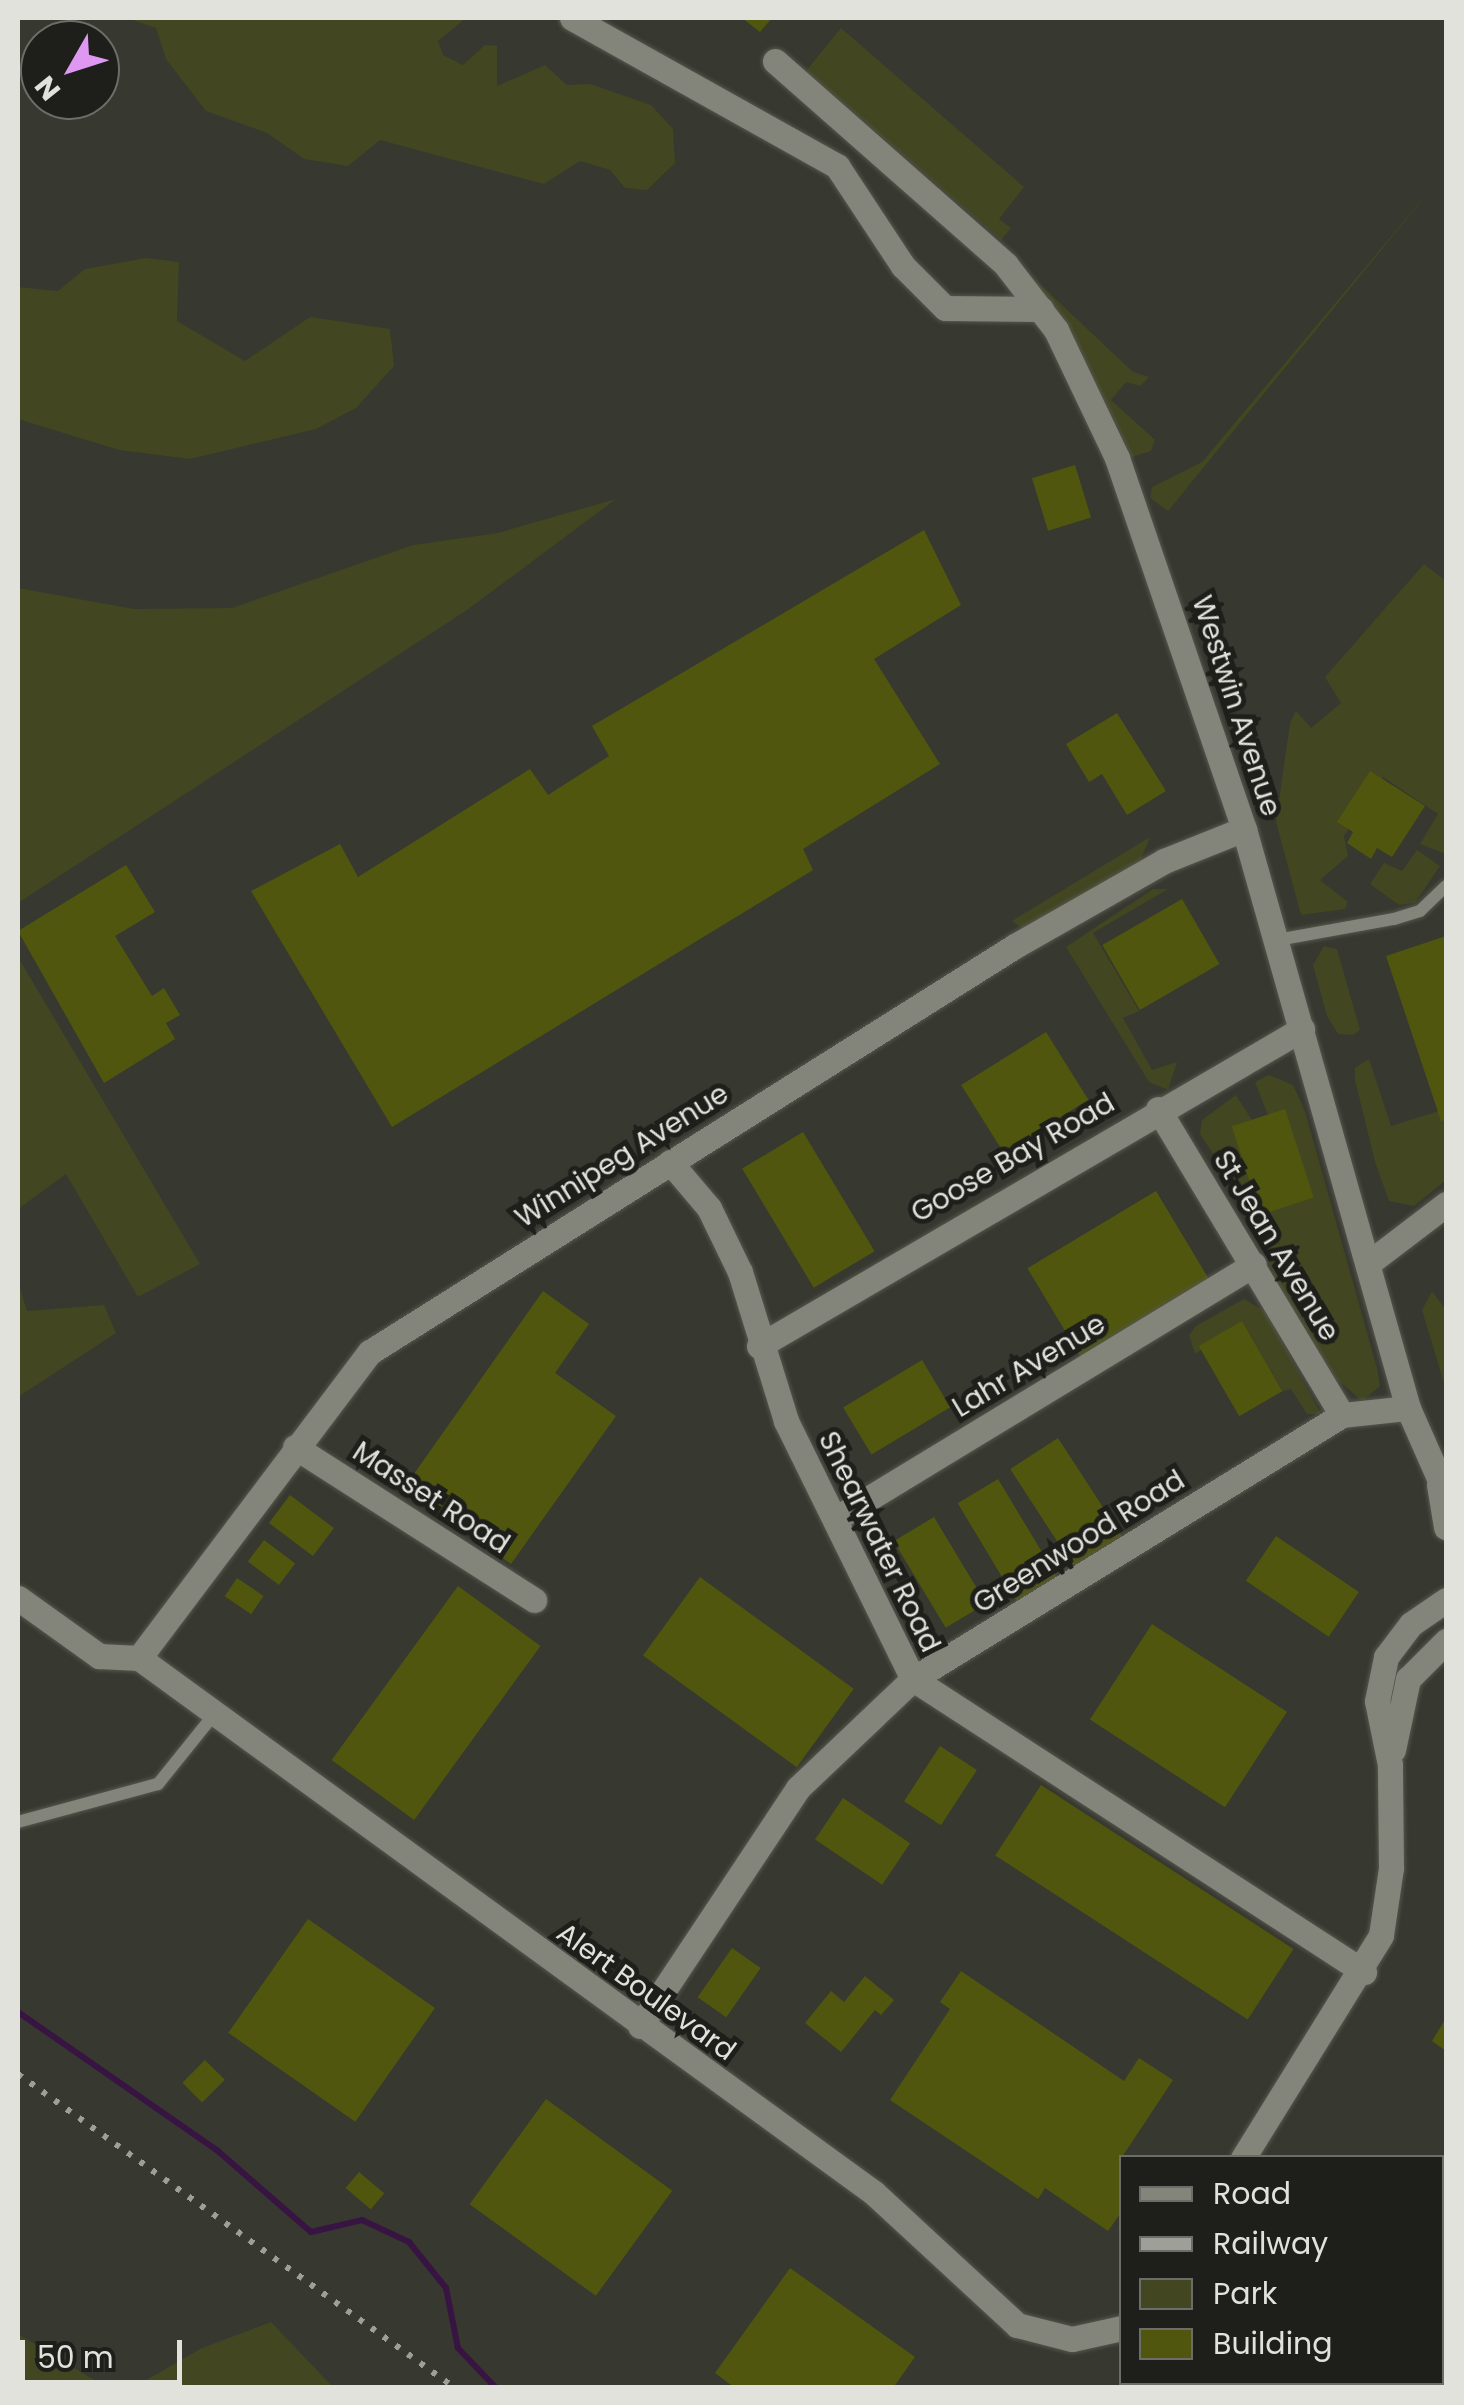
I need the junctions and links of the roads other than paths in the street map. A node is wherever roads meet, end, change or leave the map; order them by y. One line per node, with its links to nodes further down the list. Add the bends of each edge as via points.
1 (572, 18): 3 (street, via 837,166 863,194 903,266 945,308)
2 (774, 61): 3 (street, Westwin Avenue, via 936,197)
3 (1041, 310): 4 (street, Westwin Avenue, via 1117,458)
4 (1244, 829): 6 (street, Westwin Avenue); 9 (street, Winnipeg Avenue, via 1164,860 1015,946)
5 (1446, 886): 6 (lane, via 1420,910 1394,919)
6 (1277, 940): 7 (street, Westwin Avenue)
7 (1302, 1029): 8 (street, Goose Bay Road); 11 (street, Westwin Avenue)
8 (1158, 1109): 12 (street, St Jean Avenue); 13 (street, Goose Bay Road)
9 (670, 1162): 13 (street, Shearwater Road, via 724,1240); 16 (street, Winnipeg Avenue, via 370,1352)
10 (1446, 1204): 11 (street)
11 (1370, 1262): 14 (street, Westwin Avenue)
12 (1254, 1264): 15 (street, St Jean Avenue); 18 (street, Lahr Avenue)
13 (758, 1346): 18 (street, Shearwater Road)
14 (1408, 1408): 15 (street, Greenwood Road); 17 (street, Westwin Avenue)
15 (1342, 1416): 25 (street, Greenwood Road)
16 (295, 1447): 21 (street, Masset Road); 24 (street, Winnipeg Avenue)
17 (1443, 1489): 19 (street, Westwin Avenue)
18 (835, 1519): 25 (street, Shearwater Road)
19 (1446, 1526)
20 (18, 1598): 24 (street, via 99,1656)
21 (534, 1600)
22 (1446, 1600): 27 (street, via 1411,1624 1386,1657 1378,1702)
23 (1446, 1641): 27 (street, via 1408,1679)
24 (138, 1658): 26 (street, Alert Boulevard)
25 (912, 1679): 29 (street, Shearwater Road); 30 (street, Greenwood Road, via 798,1788)
26 (215, 1714): 28 (lane, via 158,1784); 30 (street, Alert Boulevard)
27 (1390, 1765): 29 (street, via 1390,1868 1381,1935)
28 (18, 1822)
29 (1364, 1972): 31 (street)
30 (640, 2026): 32 (street, Alert Boulevard, via 874,2193 1017,2325 1072,2339)
31 (1245, 2155)
32 (1119, 2329)

